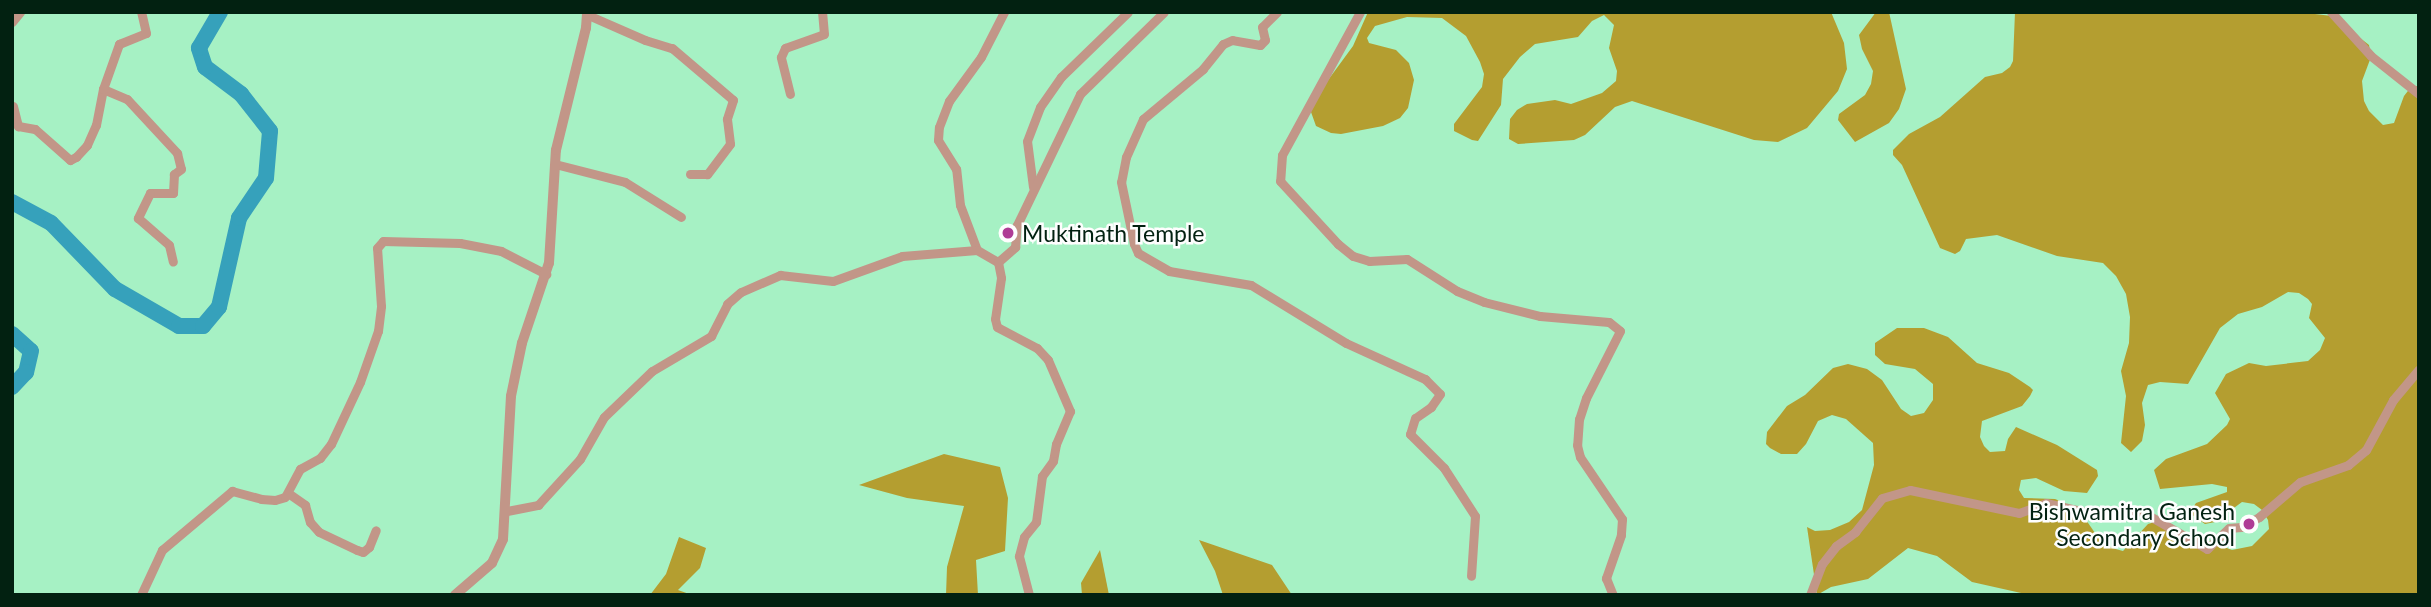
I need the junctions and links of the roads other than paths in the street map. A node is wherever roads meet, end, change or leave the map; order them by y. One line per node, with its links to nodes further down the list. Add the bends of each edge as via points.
1 (20, 12): 11 (street)
2 (141, 12): 12 (street, via 146,33 119,44)
3 (822, 12): 13 (street, via 824,34 785,48 781,57)
4 (1004, 12): 20 (street, via 981,57 949,101 939,127 938,140 956,169 960,205)
5 (1128, 12): 18 (street, via 1061,77 1040,107 1027,141)
6 (1164, 12): 18 (street, via 1080,94)
7 (1277, 12): 28 (street, via 1262,27 1265,40 1260,45 1232,40 1223,44 1203,69 1143,119 1126,157 1121,183 1134,244 1138,253 1169,271 1251,285 1346,342 1425,379 1440,394 1415,418 1410,434 1444,468 1475,516)
8 (1360, 12): 32 (street, via 1282,155 1280,181 1353,256 1369,261 1407,259 1457,291 1484,302 1540,316 1609,322 1620,331 1586,398 1577,445 1580,457 1622,519 1606,579)
9 (2331, 12): 14 (street, via 2371,56)
10 (587, 13): 16 (street); 17 (street, via 672,48 733,100 727,119 730,144 707,174)
11 (12, 22)
12 (103, 89): 15 (street, via 88,145 70,160 34,128 18,126); 21 (street, via 127,99 177,153 181,169 174,174 173,193 150,193 138,218 169,245)
13 (790, 94)
14 (2419, 94)
15 (13, 106)
16 (555, 164): 19 (street, via 625,181); 23 (street)
17 (690, 174)
18 (1034, 189): 22 (street, via 1017,225 1016,247)
19 (681, 218)
20 (977, 250): 22 (street); 26 (street, via 902,256 833,281 780,275 741,292 727,304 711,336 652,371 604,417 580,459 538,505)
21 (173, 262)
22 (998, 262): 31 (street, via 997,327 1037,348 1048,360 1070,411 1053,461 1042,475 1036,522 1024,537 1019,556)
23 (546, 274): 25 (street, via 501,251 460,243 383,241 377,248 381,306 369,359 331,444 320,458 300,469); 26 (street, via 522,343 511,396)
24 (2419, 369): 33 (street, via 2393,400 2366,450 2348,465 2301,482 2259,517 2229,528 2207,549 2141,511 2107,517 2046,503 2019,513 1910,490 1882,498 1855,532 1836,546 1822,564)
25 (288, 493): 27 (street, via 306,505 310,522 319,532 357,550 369,547); 29 (street, via 275,500 232,491 162,551)
26 (507, 511): 30 (street, via 501,547 492,563)
27 (376, 530)
28 (1471, 576)
29 (141, 595)
30 (455, 595)
31 (1029, 595)
32 (1614, 595)
33 (1810, 595)

